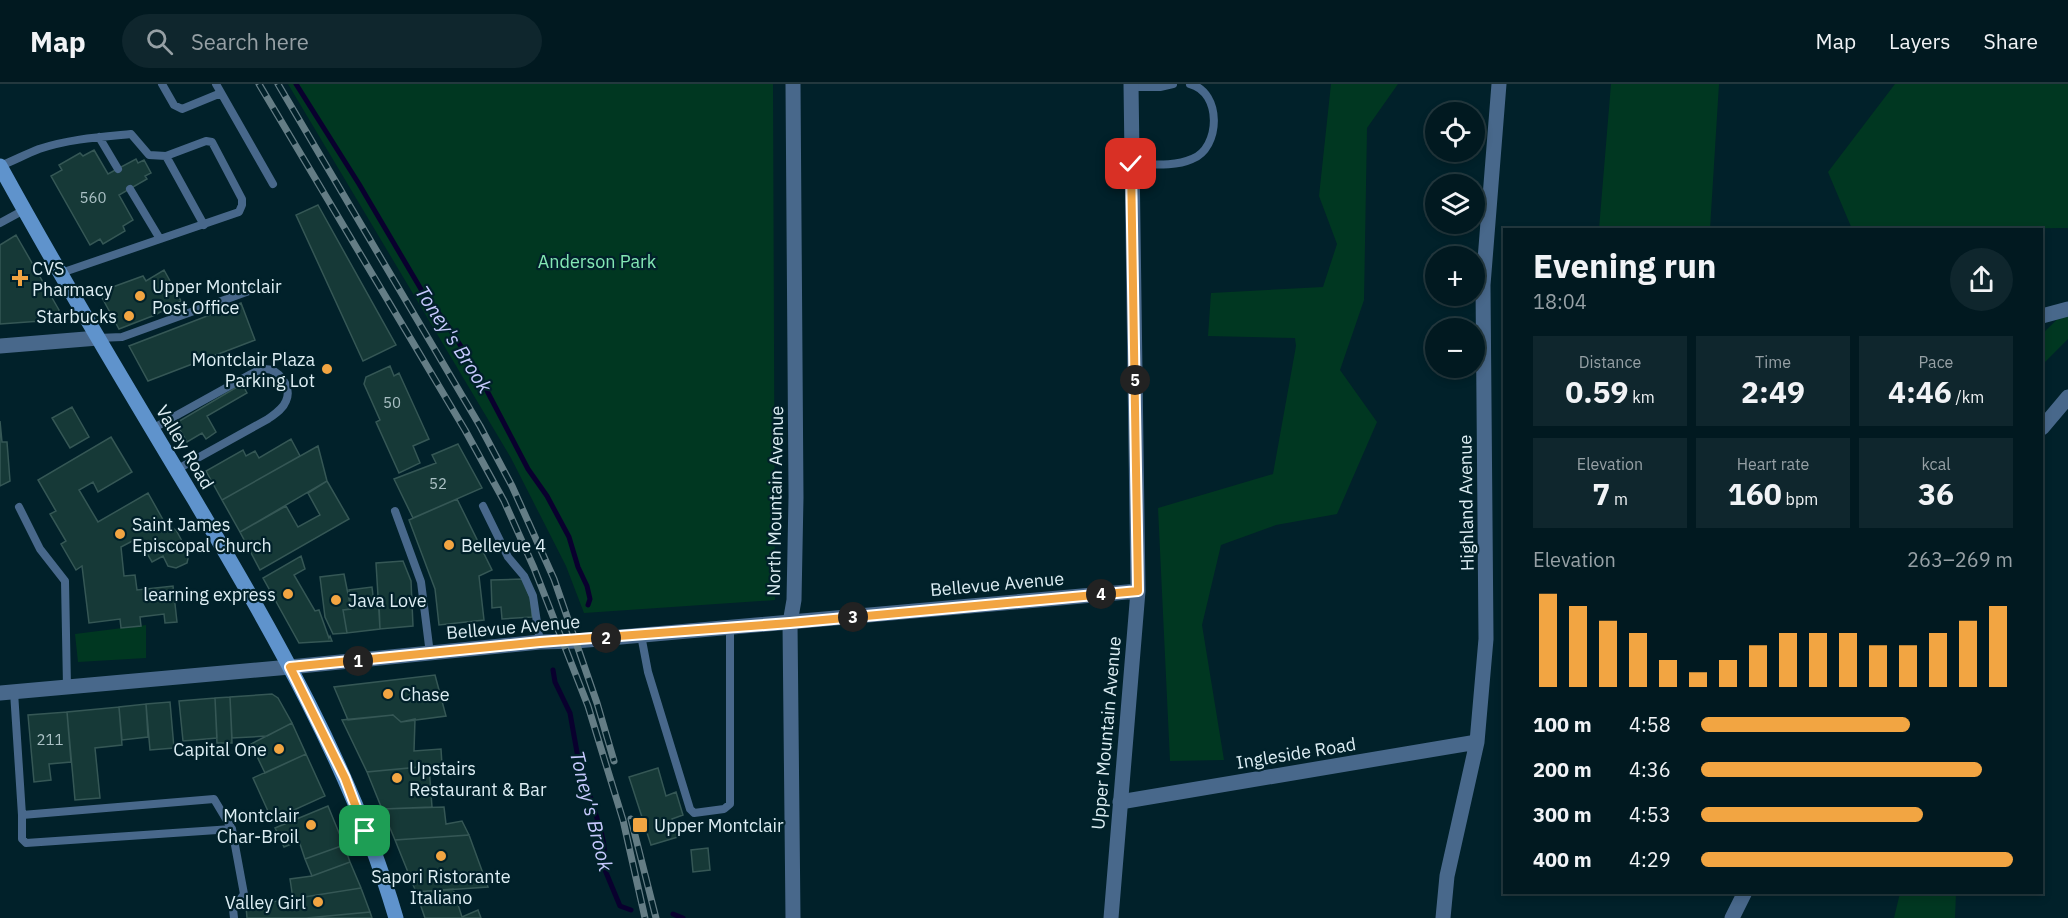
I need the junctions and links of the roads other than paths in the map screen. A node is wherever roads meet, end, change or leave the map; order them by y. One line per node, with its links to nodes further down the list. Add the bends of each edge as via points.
1 (162, 84): 8 (lane, via 174,105 182,109)
2 (216, 84): 8 (lane)
3 (793, 84): 35 (street, North Mountain Avenue, via 796,497)
4 (1173, 84): 7 (lane)
5 (1190, 84): 11 (lane, via 1203,90 1214,111 1210,139 1202,152 1179,162)
6 (1499, 84): 43 (street, Highland Avenue, via 1483,285 1486,639)
7 (1131, 86): 11 (street, Upper Mountain Avenue)
8 (222, 93): 14 (lane)
9 (99, 137): 10 (lane, via 131,134 149,155); 12 (lane, via 37,150); 13 (lane)
10 (166, 156): 19 (lane); 19 (lane, via 212,142 242,206 236,214)
11 (1131, 164): 34 (street, Upper Mountain Avenue)
12 (0, 166): 15 (main road, Valley Road)
13 (118, 169)
14 (273, 184)
15 (5, 186): 17 (main road, Valley Road)
16 (129, 189): 20 (lane)
17 (24, 210): 18 (lane); 21 (main road, Valley Road)
18 (0, 223)
19 (204, 225): 20 (lane)
20 (160, 240): 21 (lane)
21 (61, 273): 25 (main road, Valley Road)
22 (266, 285): 25 (lane, via 122,337)
23 (2068, 309): 24 (street)
24 (2043, 316)
25 (98, 338): 26 (street); 29 (main road, Valley Road)
26 (0, 346)
27 (2068, 397): 28 (street)
28 (2043, 427)
29 (152, 429): 30 (main road, Valley Road); 30 (lane, via 266,369 279,374 286,385 288,399 268,419)
30 (176, 470): 40 (main road, Valley Road)
31 (483, 506): 38 (lane, via 533,596)
32 (19, 507): 41 (lane, via 40,549 65,581)
33 (395, 512): 39 (lane, via 422,582)
34 (1138, 591): 35 (street, Bellevue Avenue); 44 (street, Upper Mountain Avenue)
35 (790, 623): 36 (street, Bellevue Avenue); 50 (street, North Mountain Avenue)
36 (730, 628): 37 (street, Bellevue Avenue); 37 (lane, via 730,804 724,809 694,813 648,672)
37 (641, 635): 38 (street, Bellevue Avenue)
38 (540, 642): 39 (street, Bellevue Avenue)
39 (430, 654): 40 (street, Bellevue Avenue)
40 (290, 667): 41 (street, Bellevue Avenue); 49 (main road, Valley Road, via 345,778)
41 (67, 687): 42 (street, Bellevue Avenue)
42 (7, 692): 45 (lane)
43 (1477, 742): 44 (street, Ingleside Road); 52 (street, Highland Avenue, via 1447,876)
44 (1120, 802): 51 (street, Upper Mountain Avenue)
45 (22, 815): 46 (lane, via 214,799); 46 (lane, via 22,838 26,843)
46 (232, 829): 48 (lane, via 244,894 233,909)
47 (1744, 894): 53 (street)
48 (234, 918)
49 (396, 918)
50 (793, 918)
51 (1111, 918)
52 (1443, 918)
53 (1732, 918)

